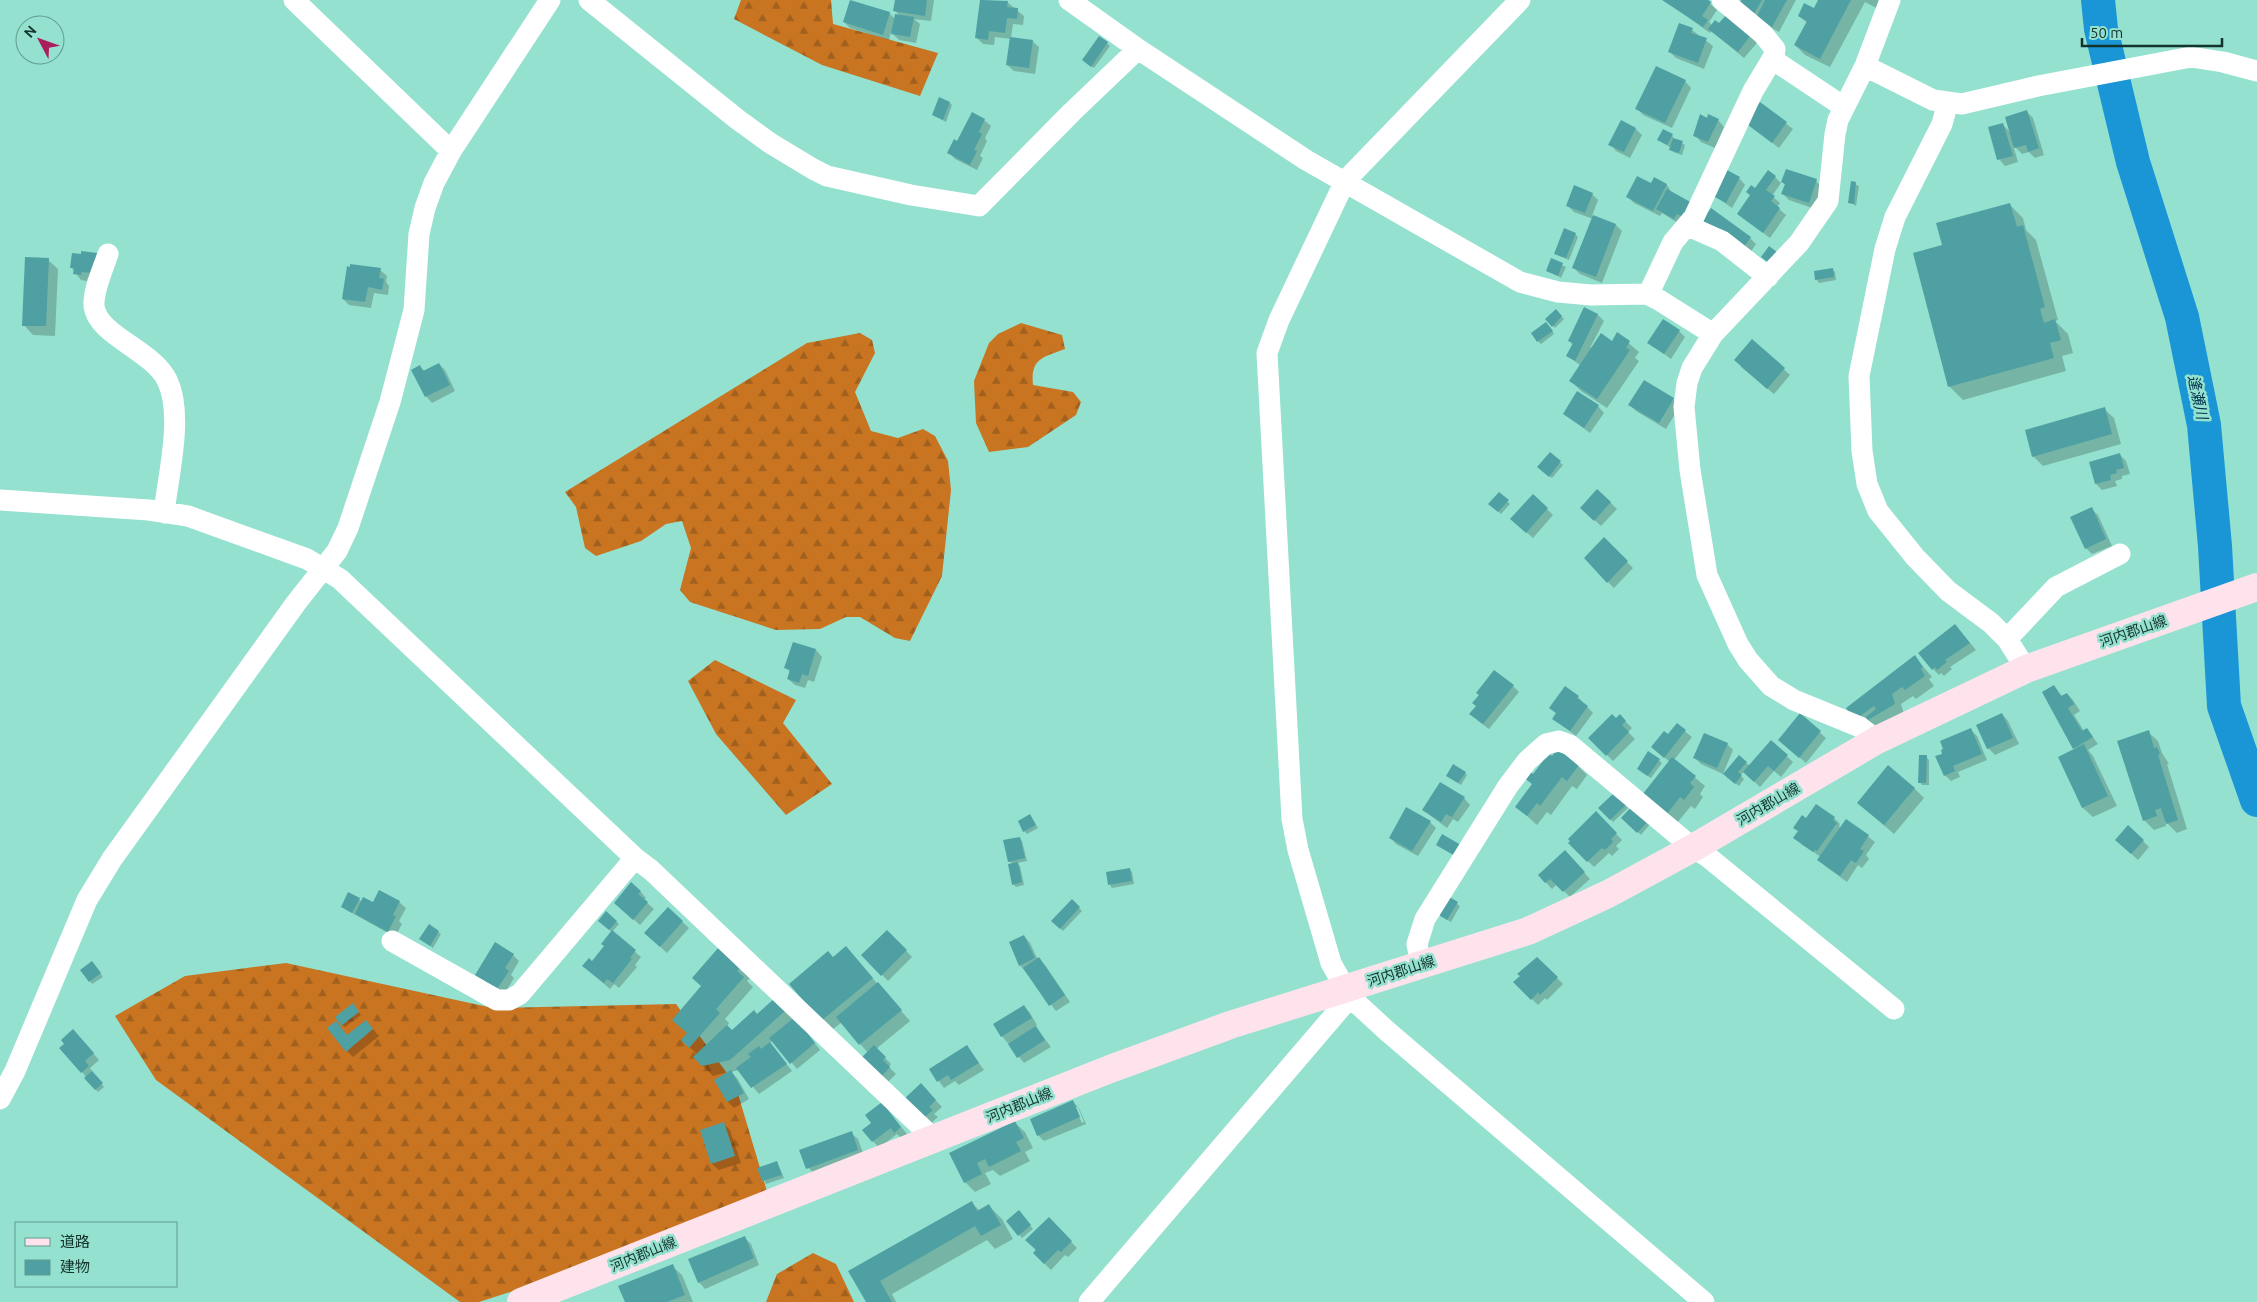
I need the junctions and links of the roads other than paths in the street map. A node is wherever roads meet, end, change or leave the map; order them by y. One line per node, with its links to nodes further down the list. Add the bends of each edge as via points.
1 (294, 0): 14 (street)
2 (550, 0): 14 (street)
3 (589, 0): 8 (street, via 738,119 813,169 827,176 910,195 979,206)
4 (1069, 0): 8 (street)
5 (1520, 0): 15 (street)
6 (1722, 0): 9 (street, via 1763,34 1775,49)
7 (1890, 0): 10 (street)
8 (1138, 49): 15 (street, via 1306,160)
9 (1772, 59): 13 (street); 16 (street, via 1753,91)
10 (1865, 66): 12 (street, via 1933,100); 13 (street)
11 (2257, 71): 12 (street, via 2191,57 2038,86 1986,100 1962,104)
12 (1948, 102): 26 (street, via 1942,124 1895,218 1886,249 1859,376 1862,451 1867,484 1878,511 1948,591)
13 (1844, 107): 18 (street, via 1835,134 1828,201 1799,244)
14 (451, 150): 24 (street, via 425,208 419,234 414,310 390,402 348,528)
15 (1344, 181): 19 (street, via 1520,282 1558,292); 33 (street, via 1279,320 1267,353 1292,819 1331,963)
16 (1688, 226): 18 (street, via 1722,241); 19 (street, via 1673,242)
17 (108, 254): 22 (street, via 94,304 97,318 156,364 167,380 172,396 176,421)
18 (1768, 277): 20 (street)
19 (1648, 295): 20 (street)
20 (1713, 334): 28 (street, via 1692,368 1684,407 1690,470 1707,576 1738,644 1771,686 1794,700 1860,727)
21 (0, 500): 22 (street)
22 (164, 513): 24 (street, via 188,516 239,533)
23 (2120, 554): 26 (street, via 2056,588)
24 (325, 567): 30 (street); 35 (street, via 235,686 112,859 87,900 15,1071)
25 (2257, 587): 27 (main road, 河内郡山線)
26 (2007, 639): 27 (street)
27 (2026, 669): 28 (main road, 河内郡山線)
28 (1877, 740): 29 (main road, 河内郡山線)
29 (1693, 848): 32 (main road, 河内郡山線, via 1608,894 1528,931); 32 (street, via 1570,745 1559,741 1546,744 1527,761 1508,786 1425,919 1417,944); 34 (street)
30 (635, 858): 31 (street, via 520,994 509,1000 497,1000); 36 (street)
31 (392, 941)
32 (1421, 965): 33 (main road, 河内郡山線)
33 (1347, 993): 36 (main road, 河内郡山線, via 1230,1025); 38 (street); 39 (street, via 1395,1038)
34 (1894, 1009)
35 (0, 1099)
36 (934, 1139): 37 (main road, 河内郡山線)
37 (521, 1302)
38 (1090, 1302)
39 (1704, 1302)

